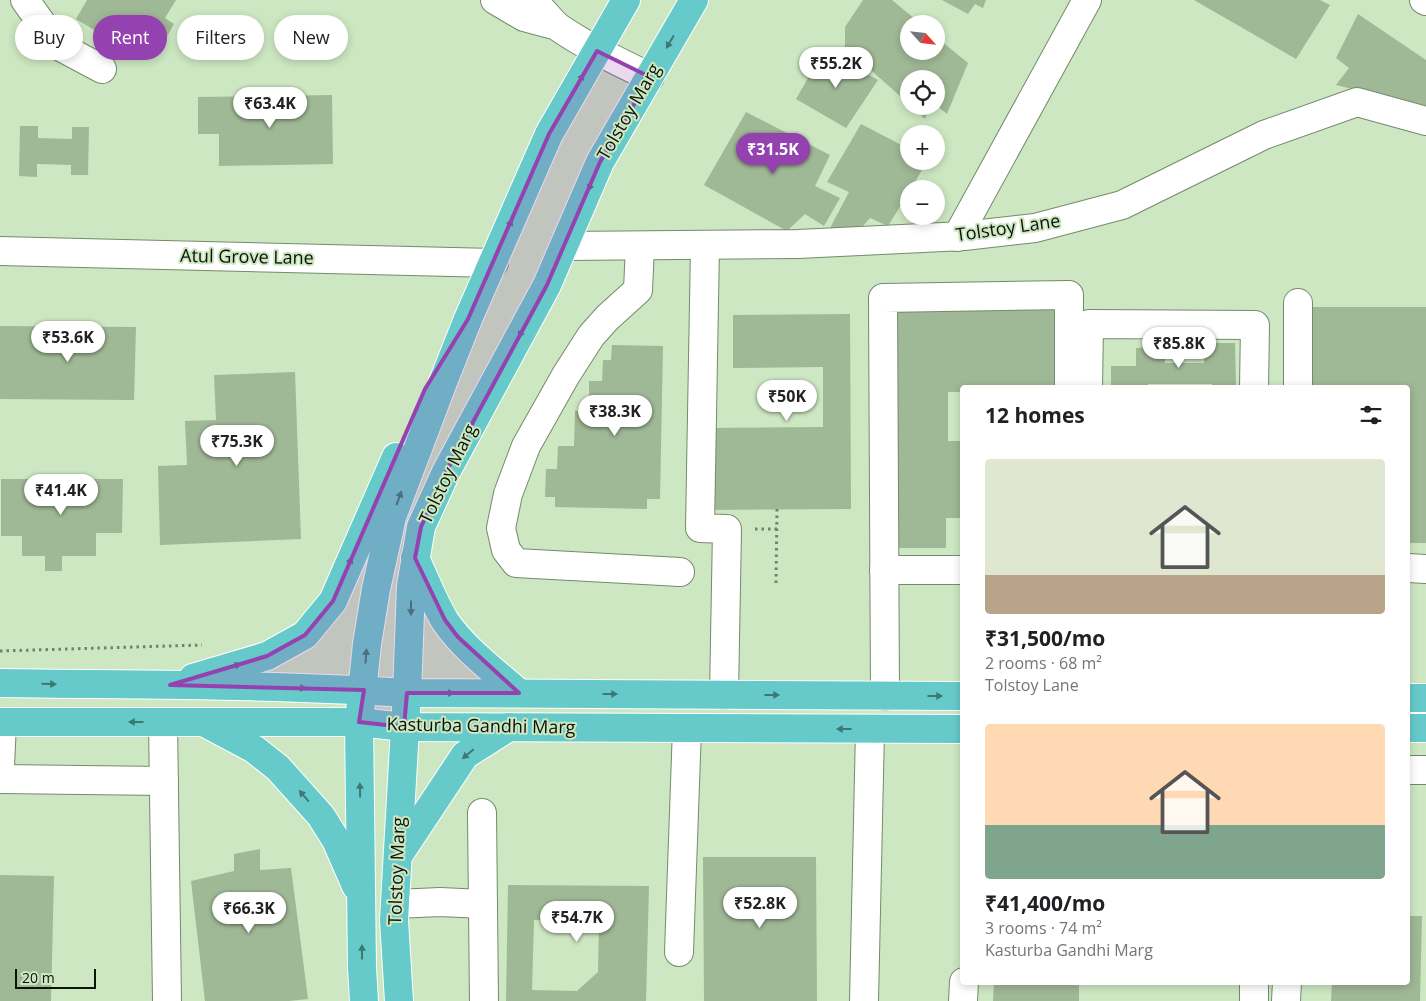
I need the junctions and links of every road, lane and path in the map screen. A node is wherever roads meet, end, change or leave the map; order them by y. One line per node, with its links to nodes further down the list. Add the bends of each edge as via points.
1 (25, 0): 9 (street, via 57,45)
2 (495, 0): 7 (street, via 524,17)
3 (530, 0): 7 (street)
4 (626, 0): 8 (main road, Tolstoy Marg)
5 (694, 0): 10 (main road, Tolstoy Marg, one-way to 10)
6 (1087, 0): 12 (street)
7 (556, 25): 8 (street)
8 (597, 51): 10 (street); 17 (main road, Tolstoy Marg, one-way to 8, via 549,134)
9 (102, 69)
10 (650, 77): 13 (main road, Tolstoy Marg, one-way to 13, via 600,162)
11 (1426, 121): 12 (street, Tolstoy Lane, via 1357,102 1264,135 1122,205 1035,228)
12 (957, 236): 15 (street, Tolstoy Lane)
13 (564, 246): 14 (street, Tolstoy Lane); 25 (main road, Tolstoy Marg, one-way to 25, via 547,285 446,472 421,527)
14 (640, 246): 15 (street, Tolstoy Lane); 30 (street, via 638,290 591,336 557,391 526,446 508,494 501,528 506,550 516,563)
15 (705, 246): 39 (street, via 700,528 727,528)
16 (0, 251): 17 (street, Atul Grove Lane)
17 (494, 263): 19 (main road, Tolstoy Marg)
18 (1298, 302): 23 (street)
19 (468, 319): 35 (main road, one-way to 19, via 267,656 305,635 334,601 425,389); 36 (main road, Tolstoy Marg, one-way to 19, via 370,626 392,517)
20 (1069, 385): 28 (street, via 1069,295 883,298)
21 (1088, 385): 22 (street, via 1089,324 1255,325)
22 (1254, 385)
23 (1298, 385)
24 (777, 509): 31 (path)
25 (415, 558): 37 (main road, Tolstoy Marg, one-way to 37, via 411,586); 38 (main road, via 445,620 458,638)
26 (1410, 568): 27 (street)
27 (1426, 569)
28 (884, 570): 29 (street); 40 (street)
29 (960, 570)
30 (680, 572)
31 (776, 583)
32 (208, 645): 33 (path)
33 (0, 651)
34 (0, 683): 35 (main road, Kasturba Gandhi Marg, one-way to 35)
35 (170, 685): 36 (main road, Kasturba Gandhi Marg, one-way to 36)
36 (364, 690): 37 (main road, Kasturba Gandhi Marg); 47 (main road, Tolstoy Marg)
37 (408, 693): 38 (main road, Kasturba Gandhi Marg, one-way to 38); 48 (main road, Tolstoy Marg)
38 (519, 694): 39 (main road, Kasturba Gandhi Marg, one-way to 39)
39 (724, 695): 40 (main road, Kasturba Gandhi Marg, one-way to 40)
40 (885, 696): 41 (main road, Kasturba Gandhi Marg, one-way to 41)
41 (960, 696)
42 (1410, 698): 43 (main road)
43 (1426, 698)
44 (1, 722): 45 (main road, Kasturba Gandhi Marg, one-way to 44); 55 (street)
45 (163, 722): 46 (main road, Kasturba Gandhi Marg); 59 (street)
46 (203, 722): 47 (main road, Kasturba Gandhi Marg); 62 (main road, one-way to 46, via 336,840 321,816 295,786 254,749)
47 (359, 722): 48 (main road, Kasturba Gandhi Marg); 62 (main road, Tolstoy Marg, one-way to 47)
48 (404, 727): 49 (main road, Kasturba Gandhi Marg); 61 (main road, Tolstoy Marg)
49 (509, 727): 50 (main road, Kasturba Gandhi Marg); 61 (main road, one-way to 61, via 465,755)
50 (687, 728): 54 (main road, Kasturba Gandhi Marg, one-way to 50); 65 (street)
51 (1410, 728): 52 (main road)
52 (1426, 728)
53 (960, 729): 54 (main road, Kasturba Gandhi Marg)
54 (870, 730): 73 (street)
55 (0, 767)
56 (1410, 770): 57 (street)
57 (1426, 770)
58 (0, 779): 59 (street)
59 (164, 781): 69 (street)
60 (482, 813): 64 (street)
61 (397, 857): 63 (main road, Tolstoy Marg)
62 (362, 899): 70 (main road, Tolstoy Marg, one-way to 62)
63 (395, 904): 64 (street); 71 (main road, Tolstoy Marg)
64 (483, 904): 72 (street)
65 (679, 952)
66 (964, 985): 74 (street)
67 (1254, 985): 75 (street)
68 (1287, 985): 76 (street)
69 (167, 1001)
70 (364, 1001)
71 (399, 1001)
72 (484, 1001)
73 (864, 1001)
74 (963, 1001)
75 (1254, 1001)
76 (1286, 1001)

